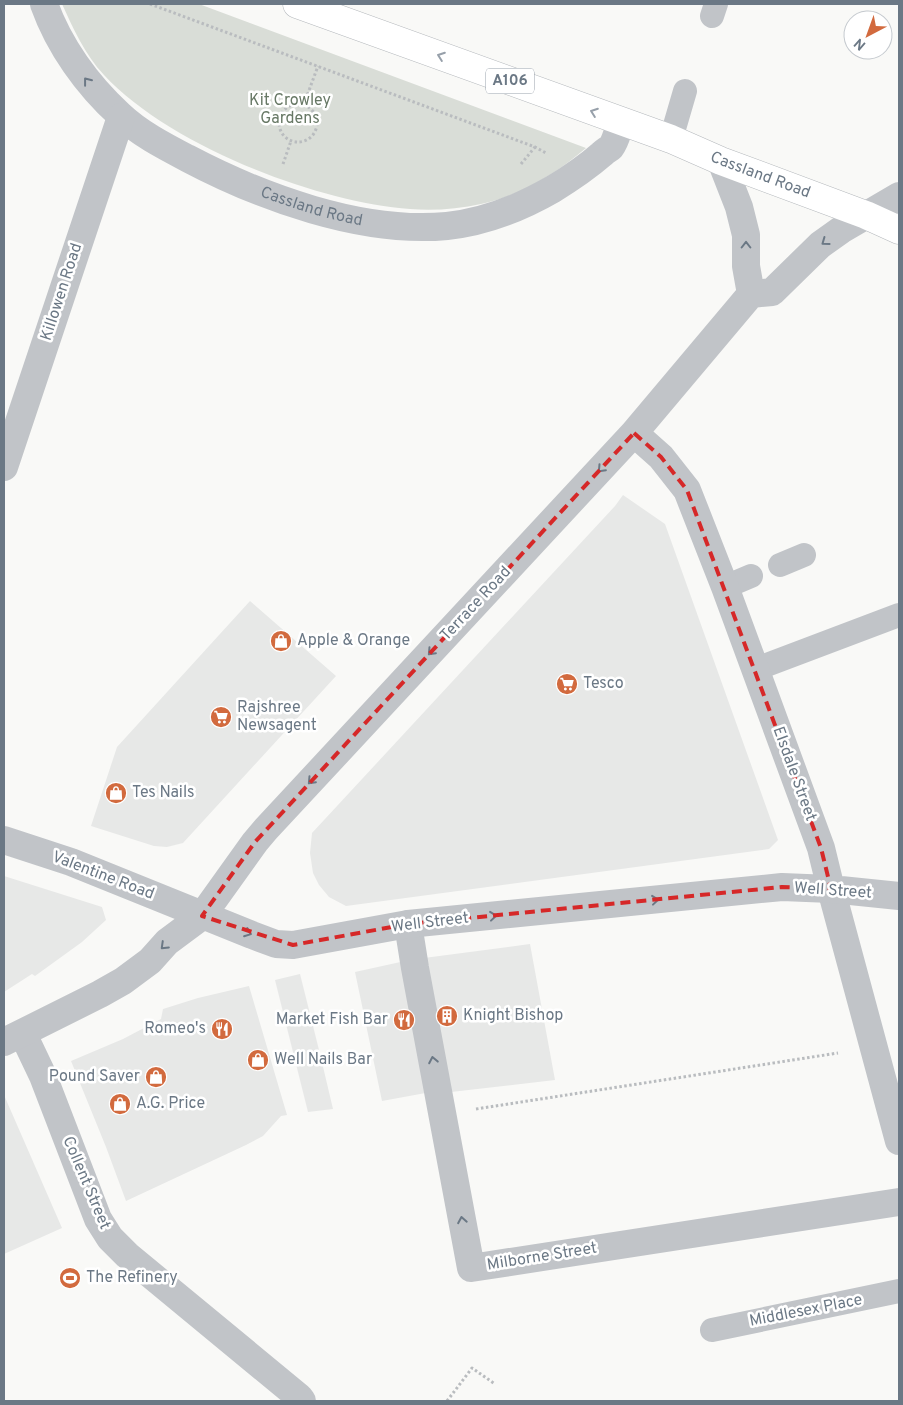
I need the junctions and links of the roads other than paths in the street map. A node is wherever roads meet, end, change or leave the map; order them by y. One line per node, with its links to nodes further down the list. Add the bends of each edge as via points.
1 (44, 4): 4 (street, Cassland Road, one-way to 1, via 88,82 50,21)
2 (297, 4): 5 (main road, Cassland Road / A106, one-way to 2)
3 (685, 91): 6 (lane)
4 (121, 116): 5 (street, Cassland Road, via 161,145 220,175 290,202 359,221 406,226 447,226 495,217 541,196 575,176 611,147); 13 (street, Killowen Road)
5 (621, 122): 6 (main road, Cassland Road / A106)
6 (670, 139): 7 (main road, Cassland Road / A106)
7 (721, 161): 9 (main road, Cassland Road / A106); 11 (street, one-way to 7, via 746,266 746,235)
8 (899, 196): 9 (street)
9 (866, 215): 10 (main road, Cassland Road / A106); 11 (street, one-way to 11, via 820,245 772,292)
10 (899, 230)
11 (751, 294): 12 (street, Terrace Road)
12 (634, 433): 17 (street, Elsdale Street, via 661,457 687,490); 23 (street, Terrace Road, one-way to 23, via 266,829)
13 (4, 467)
14 (804, 555): 15 (lane)
15 (780, 565)
16 (751, 576): 17 (lane)
17 (725, 587): 19 (street, Elsdale Street)
18 (899, 615): 19 (lane)
19 (756, 669): 21 (street, Elsdale Street, via 821,848)
20 (4, 840): 23 (street, Valentine Road, via 71,862)
21 (831, 889): 22 (street, Well Street); 24 (street, Well Street, one-way to 21, via 782,887); 26 (street, Elsdale Street)
22 (899, 896)
23 (202, 916): 24 (street, Well Street, one-way to 24, via 276,944 293,945); 25 (street, one-way to 25, via 123,981)
24 (408, 924): 27 (street, Milborne Street, one-way to 24, via 471,1268)
25 (13, 1038): 30 (street, Collent Street, via 44,1076 98,1219 110,1238)
26 (899, 1141)
27 (899, 1202)
28 (899, 1291): 29 (lane, Middlesex Place)
29 (712, 1330)
30 (302, 1401)

